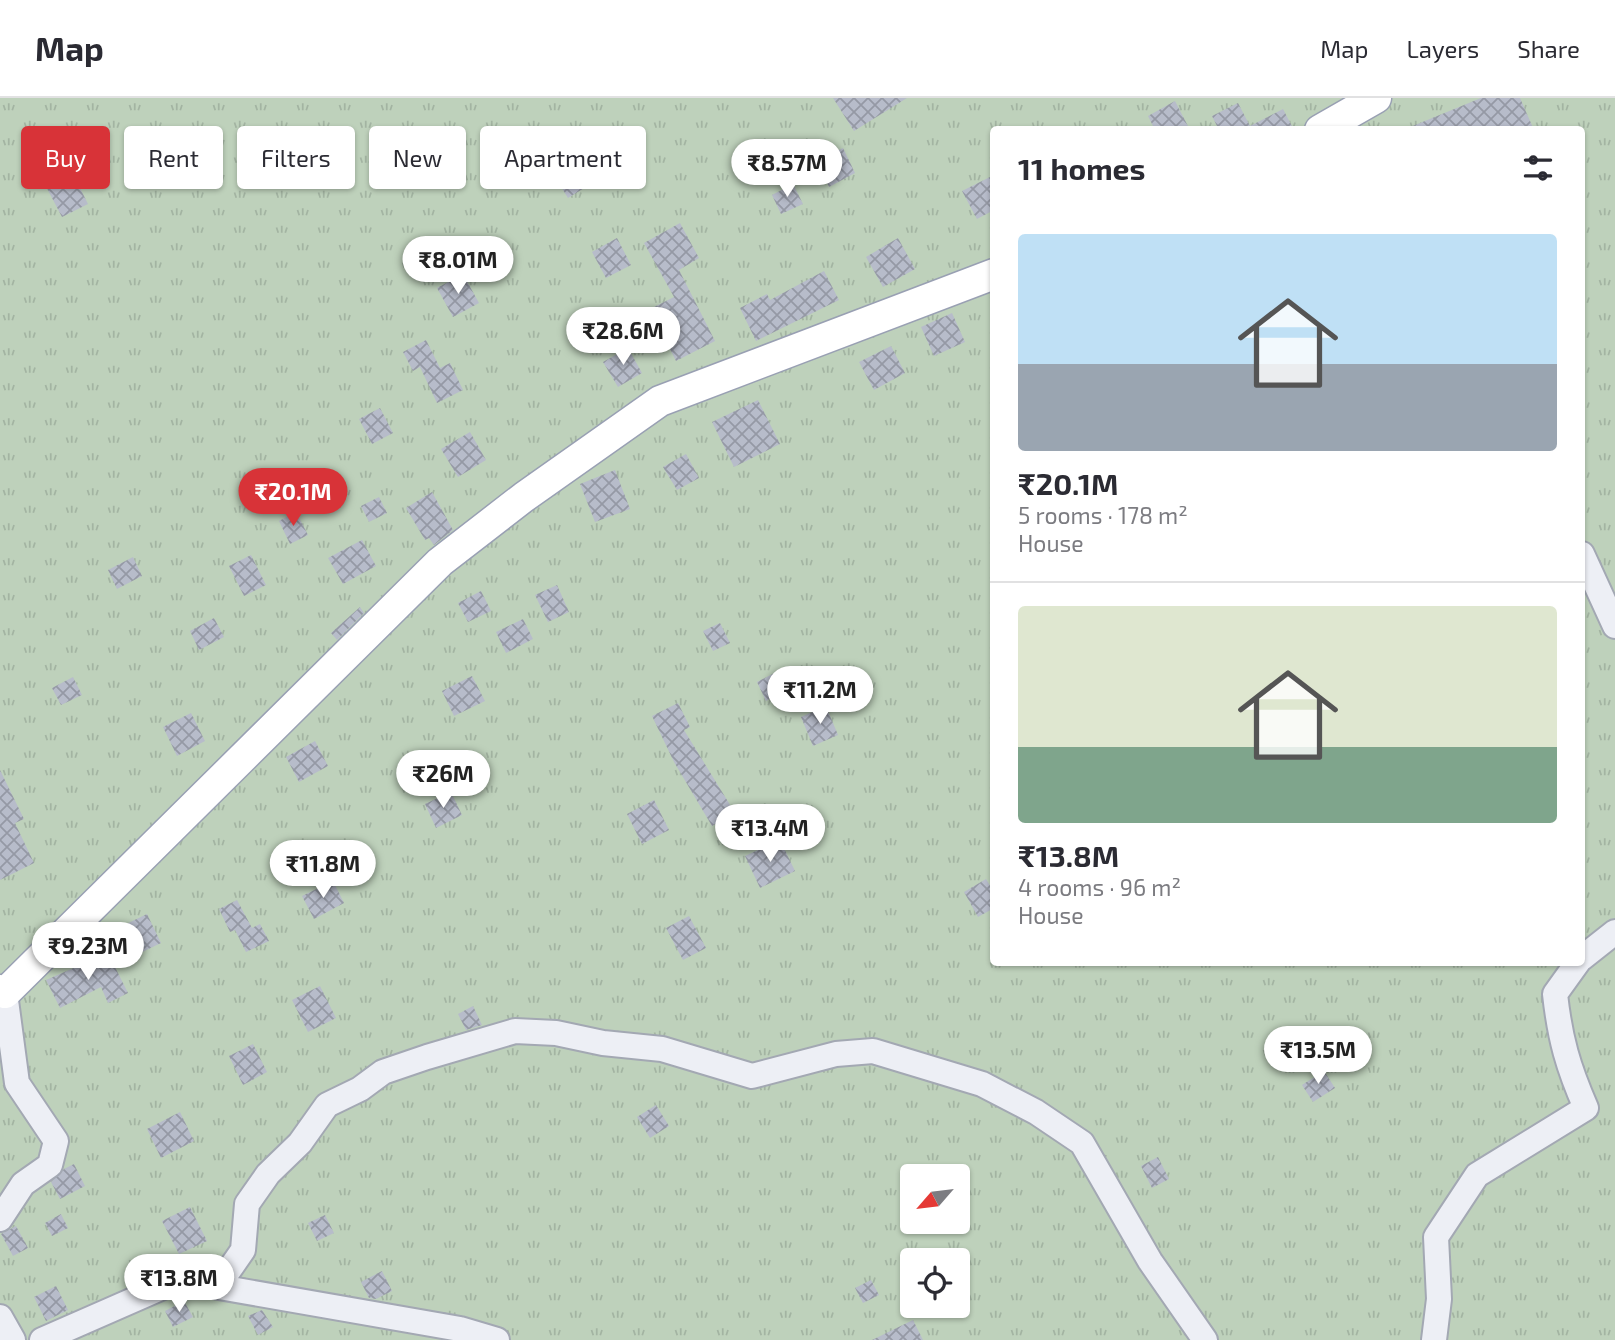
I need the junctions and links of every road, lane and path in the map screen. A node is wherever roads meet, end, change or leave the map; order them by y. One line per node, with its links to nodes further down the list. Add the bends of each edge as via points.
1 (1376, 98): 2 (main road)
2 (1336, 126)
3 (990, 276): 9 (main road, via 660,401 524,497 440,562)
4 (1585, 561): 5 (street)
5 (1615, 626)
6 (1615, 932): 7 (street)
7 (1585, 956)
8 (1575, 966): 17 (street, via 1555,994 1568,1067 1586,1108 1478,1175 1436,1237 1439,1299)
9 (3, 992): 10 (street, via 17,1083 56,1141 50,1165 23,1184)
10 (0, 1219)
11 (218, 1286): 14 (street, via 179,1280); 15 (street, via 460,1329); 16 (street, via 243,1250 247,1204 327,1105 383,1072 427,1057 515,1031 556,1033 662,1049 752,1076 836,1054 873,1051 982,1084 1082,1143 1150,1261)
12 (0, 1317): 13 (street)
13 (13, 1340)
14 (42, 1340)
15 (497, 1340)
16 (1205, 1340)
17 (1434, 1340)

